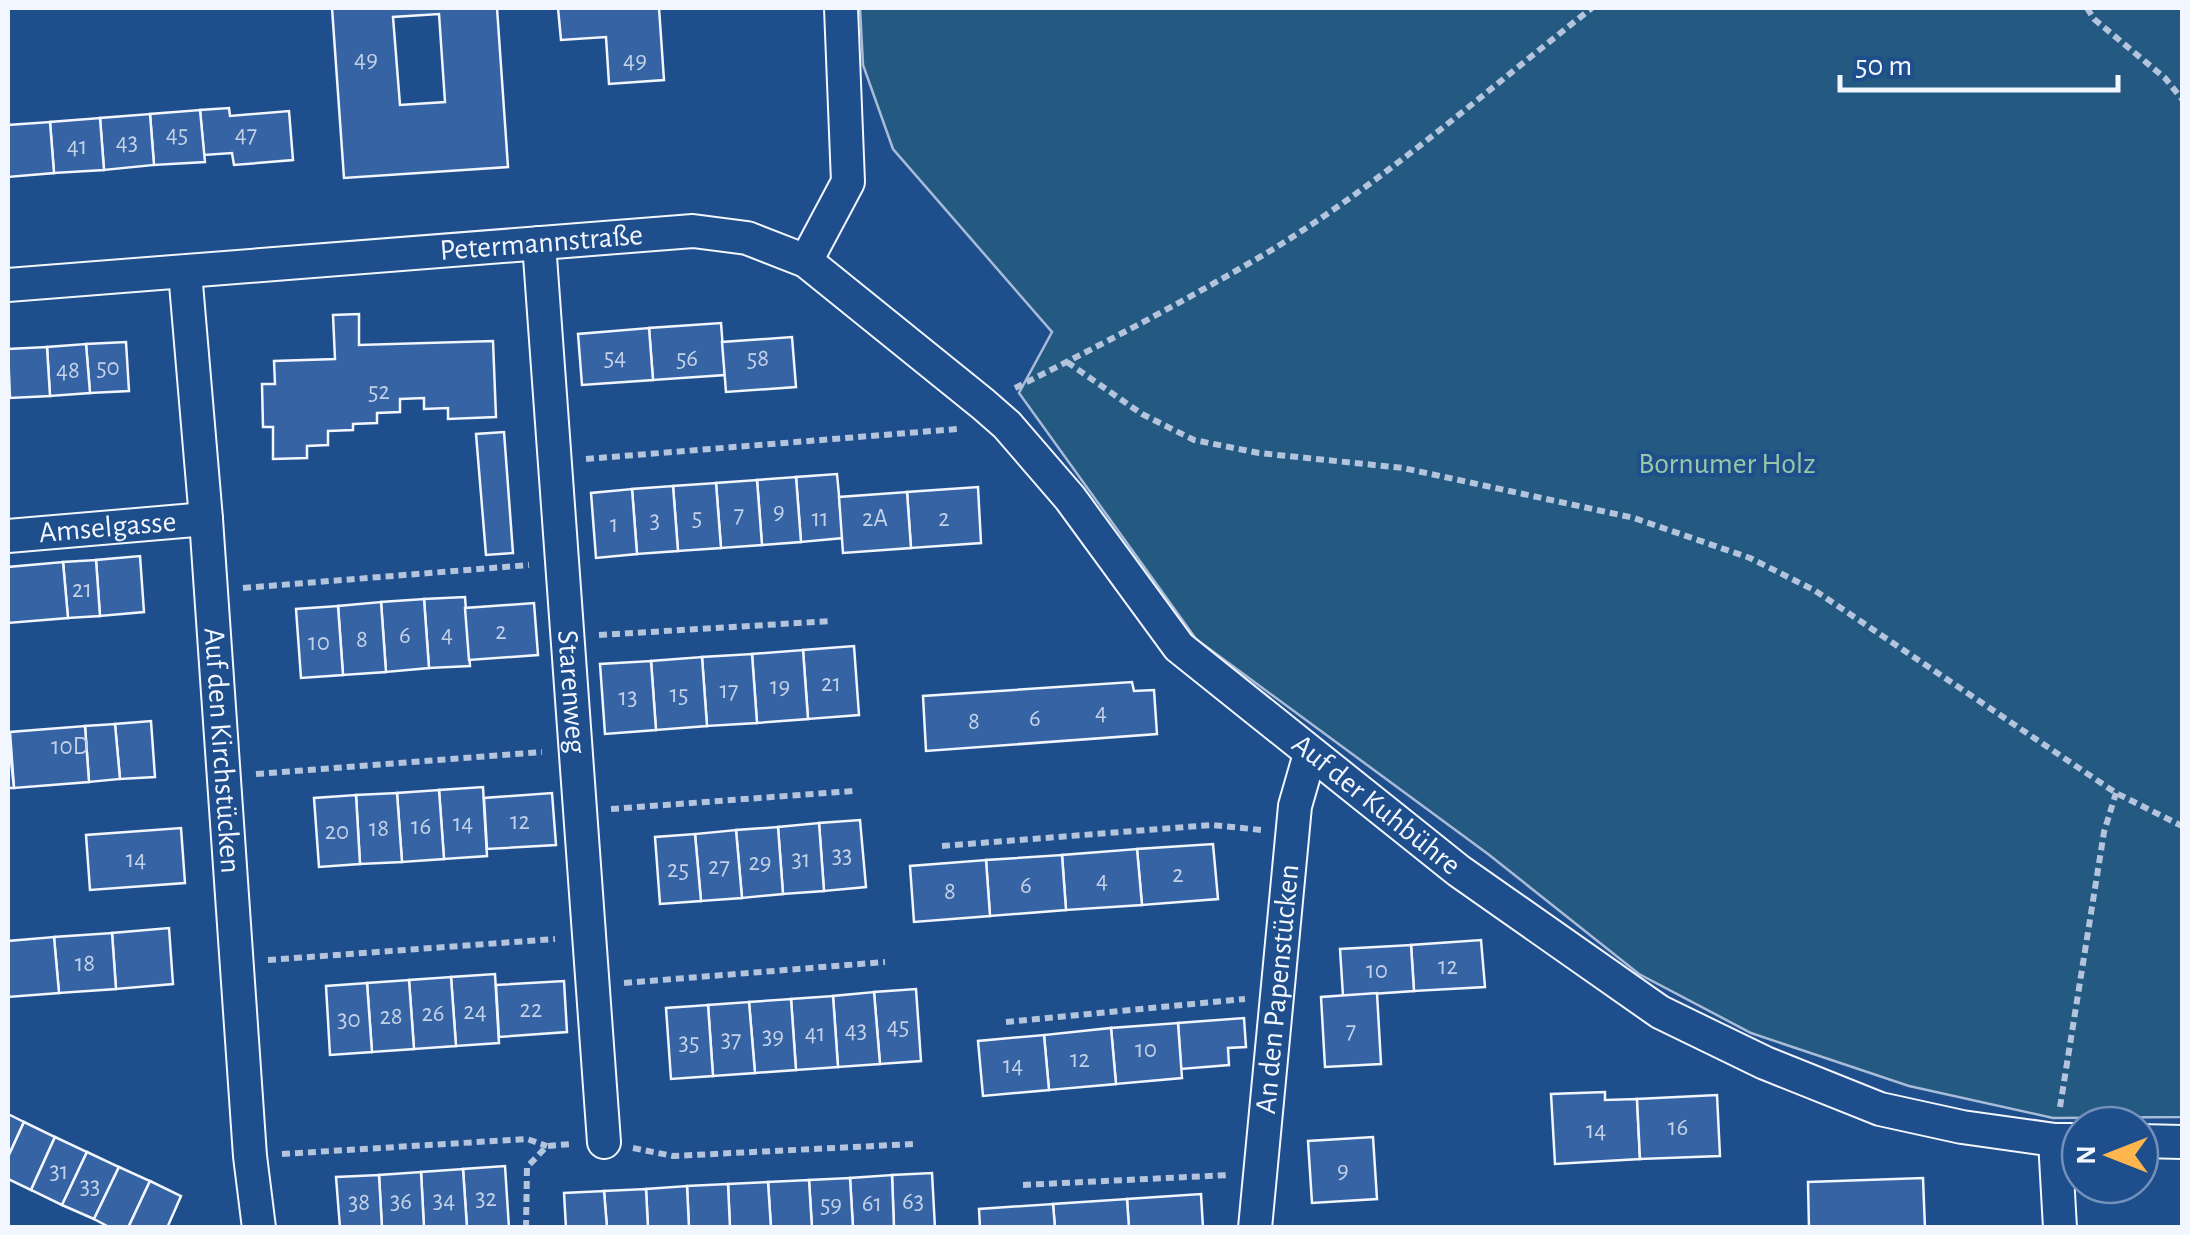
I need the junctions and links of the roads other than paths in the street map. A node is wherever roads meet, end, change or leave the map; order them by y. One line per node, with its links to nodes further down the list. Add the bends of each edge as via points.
1 (841, 8): 3 (street, via 848,182)
2 (539, 243): 3 (street, Petermannstraße, via 693,231 748,238); 4 (street, Petermannstraße); 10 (street, Starenweg)
3 (806, 261): 8 (street, Auf der Kuhbühre, via 995,414 1070,498 1179,648)
4 (186, 272): 5 (street, Petermannstraße); 6 (street, Auf den Kirchstücken)
5 (8, 285)
6 (206, 519): 7 (street, Amselgasse); 11 (street, Auf den Kirchstücken)
7 (8, 536)
8 (1310, 754): 9 (street, Auf der Kuhbühre, via 1458,871 1660,1012 1880,1109); 12 (street, An den Papenstücken, via 1295,806)
9 (2060, 1139)
10 (604, 1142)
11 (259, 1228)
12 (1254, 1228)

